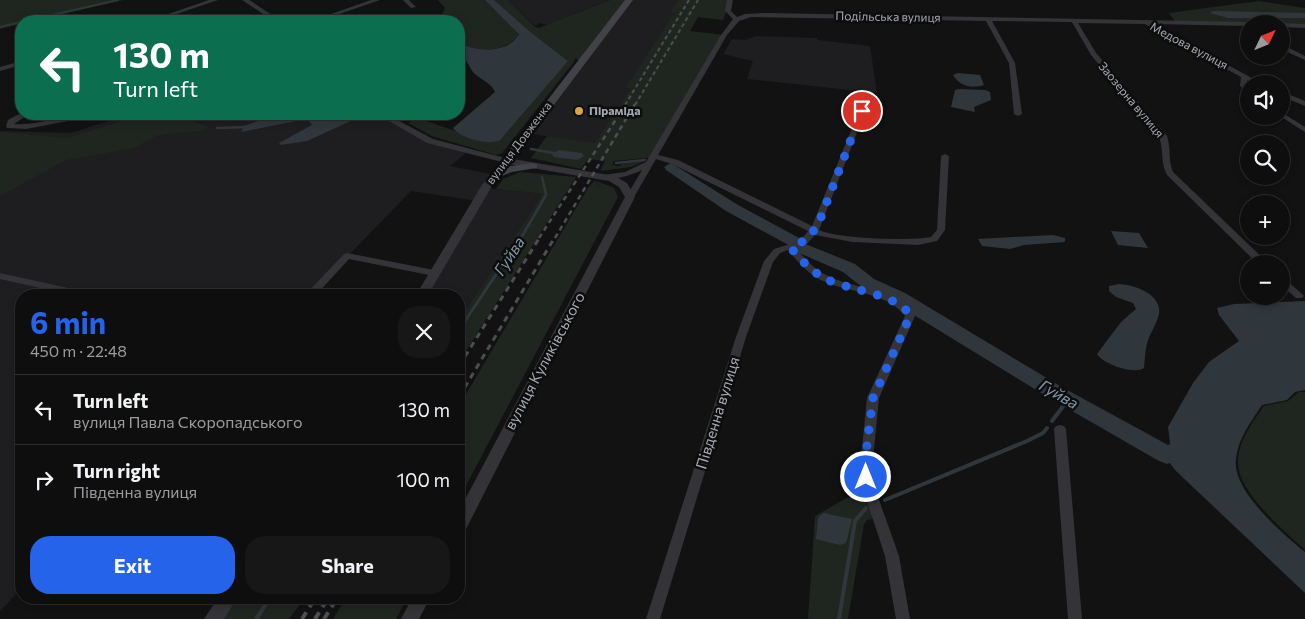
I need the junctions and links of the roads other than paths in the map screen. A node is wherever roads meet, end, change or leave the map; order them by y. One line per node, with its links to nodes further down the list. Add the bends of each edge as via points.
1 (215, 0): 8 (street)
2 (245, 0): 9 (street)
3 (377, 0): 10 (street)
4 (406, 0): 7 (street)
5 (629, 0): 33 (main road, вулиця Довженка)
6 (730, 0): 11 (street, via 728,11)
7 (413, 7)
8 (169, 15)
9 (268, 15)
10 (332, 15)
11 (735, 18): 12 (street, Подільська вулиця, via 753,15); 34 (street)
12 (987, 18): 13 (street, Подільська вулиця); 26 (street, via 1012,63)
13 (1074, 21): 14 (street, Подільська вулиця); 41 (street, Заозерна вулиця, via 1093,54 1163,136 1166,166 1170,173)
14 (1145, 23): 15 (street, Подільська вулиця); 22 (street, Медова вулиця)
15 (1238, 24)
16 (1302, 26): 17 (street)
17 (1305, 30)
18 (1290, 50): 19 (street)
19 (1305, 58)
20 (15, 65): 21 (street)
21 (0, 69)
22 (1242, 75)
23 (869, 94): 39 (street)
24 (1290, 97): 25 (street)
25 (1305, 104)
26 (1018, 114)
27 (15, 120): 28 (street, via 10,126 26,128)
28 (65, 120)
29 (393, 120): 33 (street, via 430,141)
30 (1290, 120): 31 (street)
31 (1305, 130)
32 (945, 156): 39 (street, via 942,222 934,239 918,242 853,239)
33 (509, 157): 35 (main road); 36 (street, вулиця Довженка)
34 (654, 159): 37 (street, via 634,172); 38 (street); 39 (street, via 675,162)
35 (533, 166): 36 (main road, via 509,169); 37 (street)
36 (494, 176): 42 (street, вулиця Довженка)
37 (602, 177): 38 (street, via 623,184)
38 (630, 197): 50 (street, вулиця Куликівського)
39 (814, 232): 40 (street, Південна вулиця, via 803,243)
40 (791, 248): 55 (street, Південна вулиця, via 773,255 741,337); 56 (street, via 806,265 826,279 884,298 906,310 910,316 873,398 866,469 868,486 892,556)
41 (1255, 255)
42 (434, 273): 46 (street, via 347,256); 47 (street, вулиця Довженка)
43 (0, 276): 45 (street)
44 (1290, 288): 48 (street)
45 (59, 289)
46 (316, 289)
47 (425, 289)
48 (1299, 296)
49 (1060, 429): 57 (street)
50 (465, 514)
51 (224, 604): 53 (street)
52 (418, 604): 54 (street)
53 (213, 619)
54 (410, 619)
55 (653, 619)
56 (903, 619)
57 (1075, 619)

